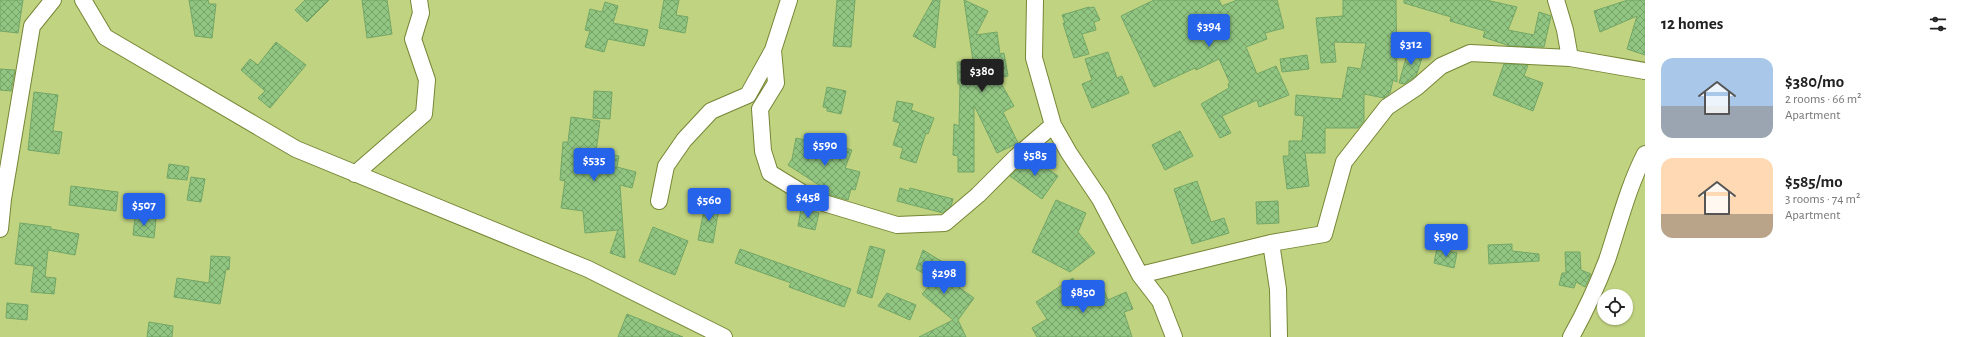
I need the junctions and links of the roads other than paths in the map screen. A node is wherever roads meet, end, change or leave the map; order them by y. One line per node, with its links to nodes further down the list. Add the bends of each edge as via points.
1 (53, 0): 14 (street, via 32,26)
2 (83, 0): 12 (street, via 105,37 296,149)
3 (419, 0): 12 (street, via 420,13 414,39 427,80 424,114)
4 (789, 0): 7 (street)
5 (1035, 0): 10 (street, via 1034,58)
6 (1556, 0): 8 (street)
7 (773, 50): 10 (street, via 776,83 760,109 763,151 770,173 814,200 897,225 945,223); 13 (street, via 748,95 712,111 684,140 666,166)
8 (1570, 58): 9 (street); 15 (street, via 1470,53 1441,66 1417,87 1388,106 1344,162 1324,234)
9 (1645, 71)
10 (1053, 125): 16 (street, via 1068,153 1100,199)
11 (1645, 154): 20 (street, via 1636,171 1606,260 1585,312)
12 (355, 174): 17 (street, via 588,269)
13 (659, 201)
14 (0, 229)
15 (1271, 243): 16 (street); 19 (street, via 1278,289)
16 (1140, 275): 18 (street, via 1160,301)
17 (724, 337)
18 (1174, 337)
19 (1279, 337)
20 (1571, 337)

